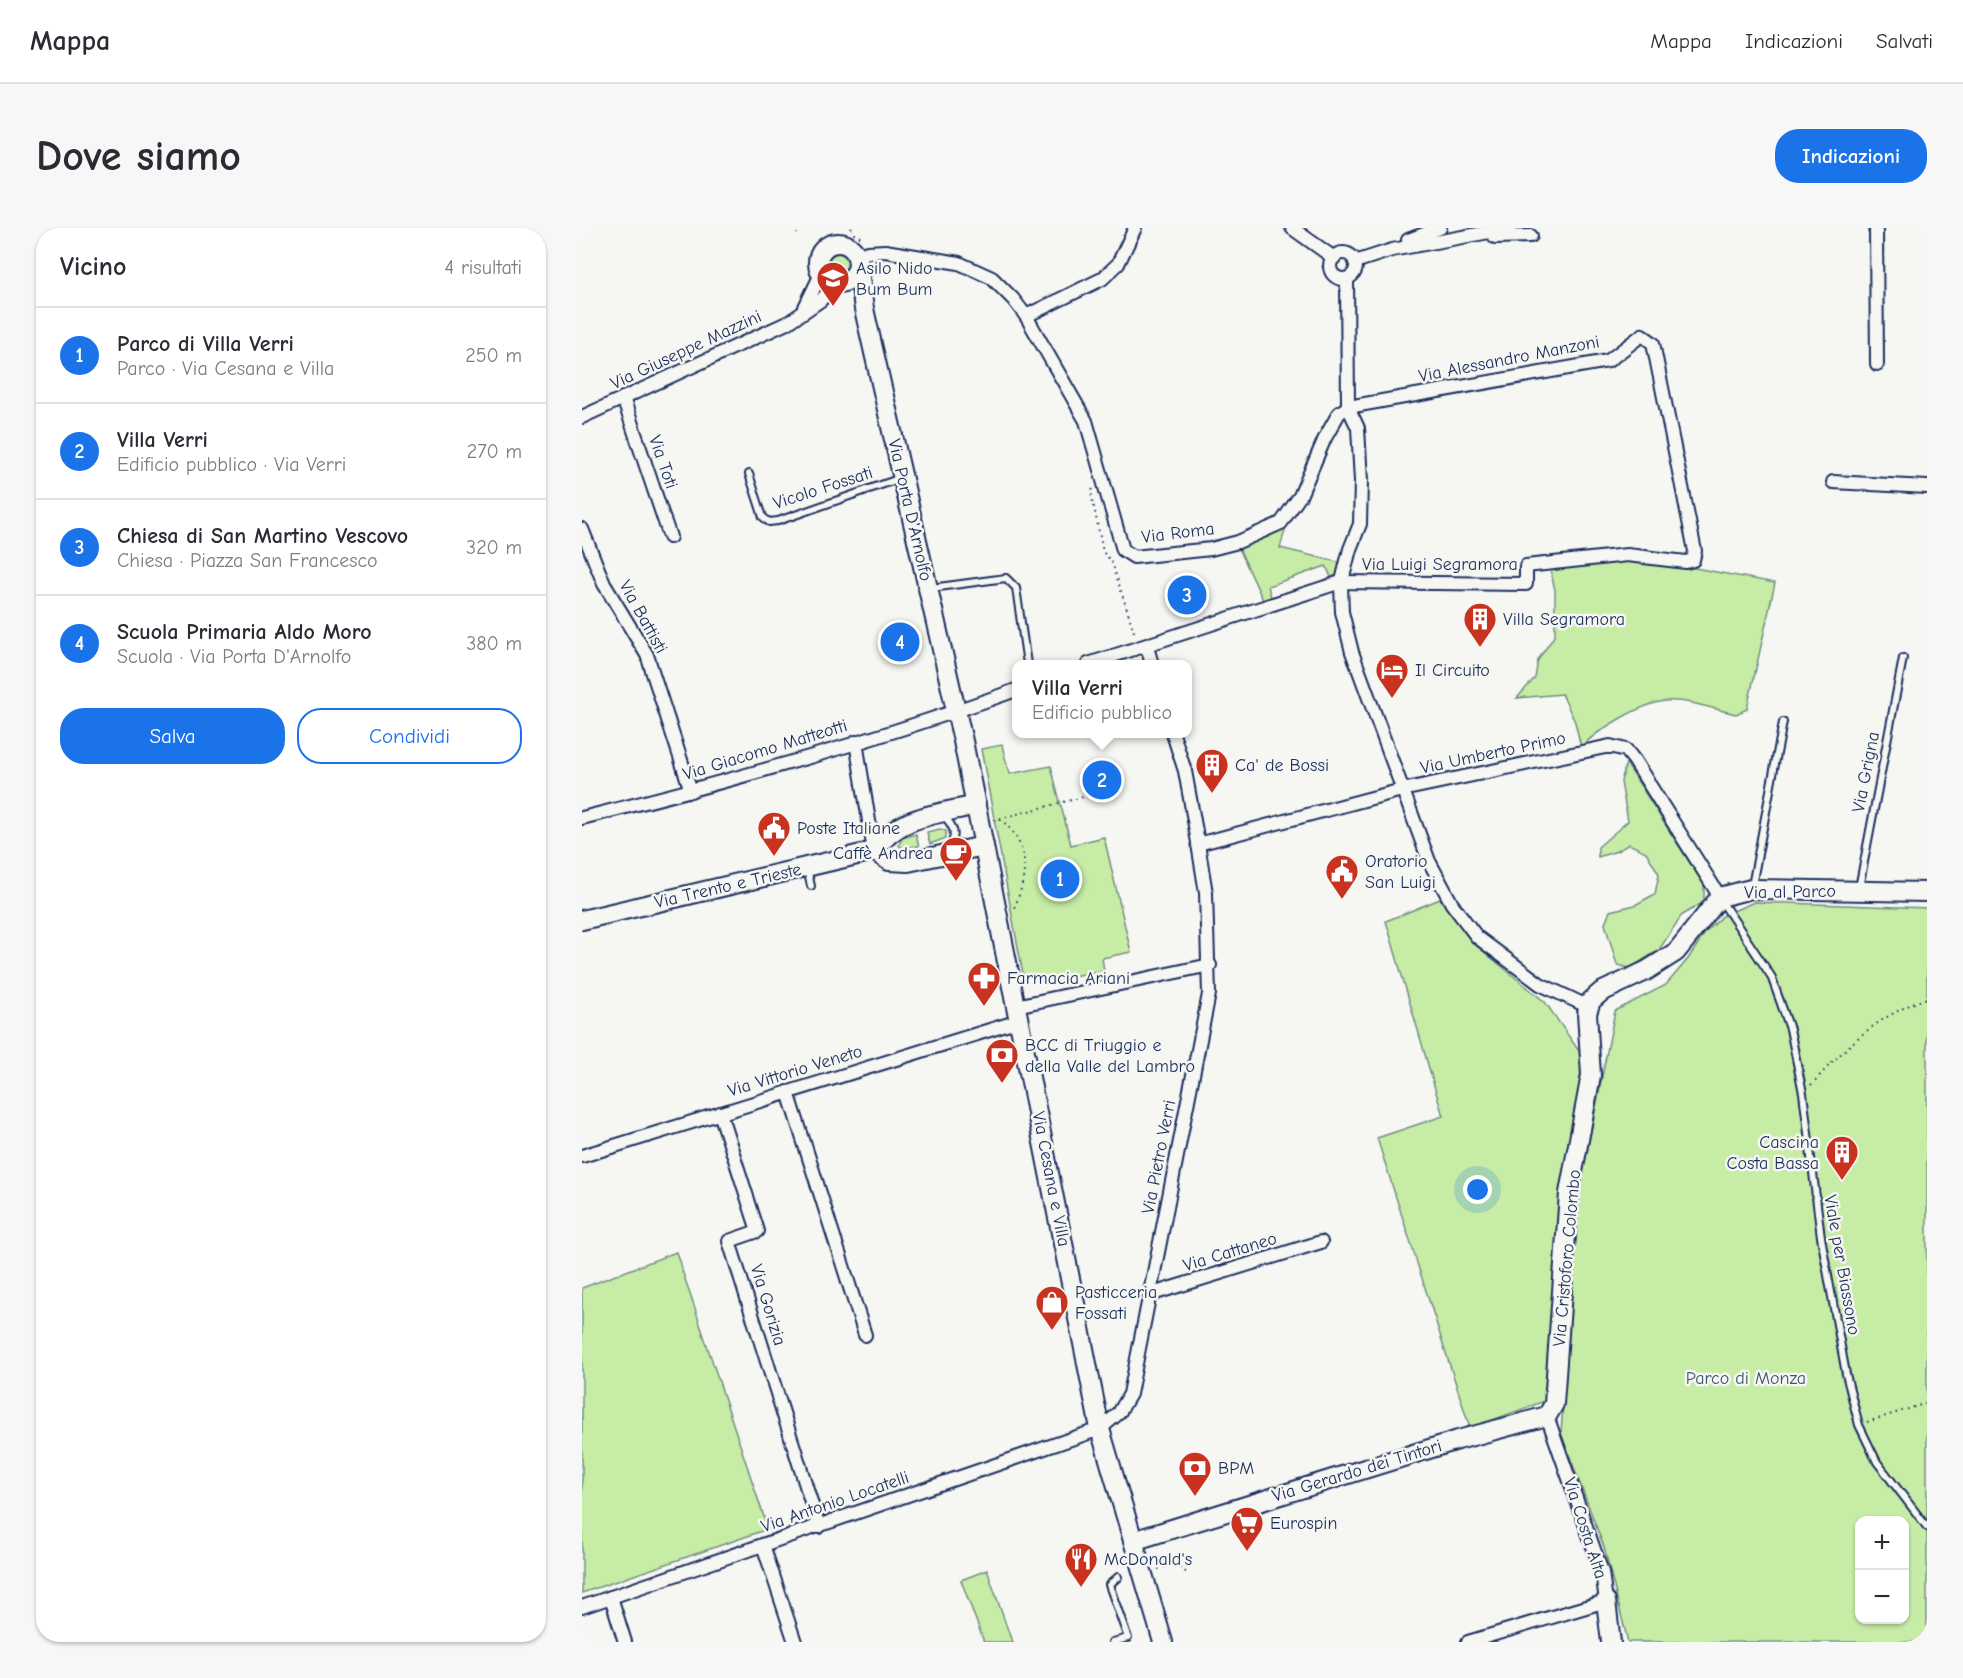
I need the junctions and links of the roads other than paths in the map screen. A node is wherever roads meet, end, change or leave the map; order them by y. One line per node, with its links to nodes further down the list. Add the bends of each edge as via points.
1 (825, 228): 9 (street)
2 (1135, 228): 18 (street, via 1118,264 1102,279)
3 (1292, 228): 12 (street)
4 (1440, 228): 10 (street)
5 (1511, 228): 10 (street)
6 (1876, 228): 19 (street)
7 (839, 236): 9 (street); 11 (street)
8 (1531, 236): 10 (street, via 1491,237)
9 (825, 248): 14 (street, via 818,260)
10 (1388, 251): 13 (street)
11 (857, 256): 14 (street, via 858,272); 16 (street, Via Porta D'Arnolfo); 18 (street, via 885,251 969,266 992,278)
12 (1334, 258): 13 (street, via 1346,254); 15 (street, via 1331,270)
13 (1355, 262): 15 (street, via 1355,272)
14 (834, 280): 16 (street, Via Porta D'Arnolfo); 17 (street, Via Giuseppe Mazzini); 17 (street, Via Giuseppe Mazzini, via 821,300)
15 (1342, 282): 21 (street)
16 (864, 309): 24 (street, Via Porta D'Arnolfo)
17 (802, 310): 20 (street, Via Giuseppe Mazzini, via 789,322)
18 (1026, 316): 21 (street, Via Roma, via 1086,421 1124,550 1134,557 1211,549 1281,523 1292,510 1325,438 1340,413)
19 (1876, 364)
20 (623, 398): 22 (street, Via Giuseppe Mazzini); 28 (street, Via Toti)
21 (1348, 408): 29 (street, Via Alessandro Manzoni, via 1608,361 1642,335 1653,343); 30 (street, via 1358,428 1360,524)
22 (582, 417)
23 (749, 474): 24 (lane, Vicolo Fossati, via 763,517 769,522)
24 (902, 478): 31 (street, Via Porta D'Arnolfo)
25 (1833, 482): 26 (street)
26 (1927, 487)
27 (582, 529): 43 (street, Via Battisti, via 604,584 647,655)
28 (670, 537)
29 (1695, 551): 30 (street, Via Luigi Segramora, via 1696,556 1686,562 1627,555 1526,566 1526,584)
30 (1341, 582): 32 (street); 42 (street, via 1342,612 1352,652)
31 (927, 589): 34 (lane, via 1006,578 1016,588); 38 (street, Via Porta D'Arnolfo)
32 (1147, 647): 35 (street); 36 (street)
33 (1903, 658): 54 (lane, Via Grigna)
34 (1026, 660)
35 (1102, 660)
36 (1151, 660)
37 (1012, 692): 38 (street, Via Giacomo Matteotti)
38 (957, 712): 41 (street, Via Giacomo Matteotti); 44 (street, Via Cesana e Villa)
39 (1783, 722): 53 (lane)
40 (1174, 738): 48 (street, Via Pietro Verri, via 1185,771)
41 (856, 742): 43 (street, Via Giacomo Matteotti); 49 (street)
42 (1402, 790): 48 (street, Via Umberto Primo); 56 (street, Via Umberto Primo, via 1610,746 1626,750); 59 (street, via 1429,861 1452,904 1477,937 1540,984)
43 (691, 792): 46 (street, Via Giacomo Matteotti)
44 (976, 805): 45 (street); 47 (street, Via Cesana e Villa)
45 (942, 813): 49 (street, via 899,825 884,836); 50 (lane, via 955,832)
46 (582, 818)
47 (984, 846): 50 (street); 60 (street, Via Cesana e Villa)
48 (1198, 846): 58 (street, Via Pietro Verri, via 1206,893)
49 (874, 851): 50 (street, via 889,861 908,862); 51 (street, Via Trento e Trieste)
50 (947, 854)
51 (807, 867): 52 (lane); 57 (street, Via Trento e Trieste)
52 (811, 886)
53 (1751, 889): 54 (street, Via al Parco); 56 (street, Via al Parco)
54 (1858, 891): 55 (street, Via al Parco)
55 (1927, 892)
56 (1720, 897): 59 (street, Via al Parco, via 1676,952 1601,992); 70 (lane, Viale per Biassono, via 1771,976 1790,1029 1803,1093 1821,1237 1859,1425 1878,1462)
57 (582, 920)
58 (1210, 964): 60 (street, Via Vittorio Veneto); 65 (street, Via Pietro Verri, via 1209,994)
59 (1589, 1007): 67 (street, Via Cristoforo Colombo, via 1591,1075 1569,1193 1554,1404)
60 (1018, 1014): 61 (street, Via Vittorio Veneto); 68 (street, Via Cesana e Villa)
61 (788, 1092): 62 (street, Via Vittorio Veneto); 66 (street)
62 (720, 1113): 63 (street, Via Vittorio Veneto); 69 (street, Via Gorizia, via 758,1231 729,1241)
63 (582, 1156)
64 (1321, 1242): 65 (street, Via Cattaneo)
65 (1149, 1296): 68 (street, Via Pietro Verri, via 1130,1394 1119,1413)
66 (865, 1335)
67 (1547, 1416): 71 (street, Via Gerardo dei Tintori); 75 (street, Via Costa Alta, via 1602,1572)
68 (1100, 1429): 69 (street, Via Antonio Locatelli); 71 (street, Via Cesana e Villa)
69 (819, 1527): 72 (street, Via Antonio Locatelli)
70 (1927, 1527)
71 (1133, 1541): 80 (street, Via Cesana e Villa)
72 (763, 1545): 74 (street, Via Antonio Locatelli); 78 (street)
73 (1118, 1577): 79 (lane, via 1109,1585 1128,1638)
74 (611, 1597): 76 (street, Via Antonio Locatelli); 77 (street)
75 (1606, 1601): 81 (street); 82 (street, Via Costa Alta)
76 (582, 1607)
77 (625, 1642)
78 (795, 1642)
79 (1112, 1642)
80 (1162, 1642)
81 (1468, 1642)
82 (1611, 1642)

